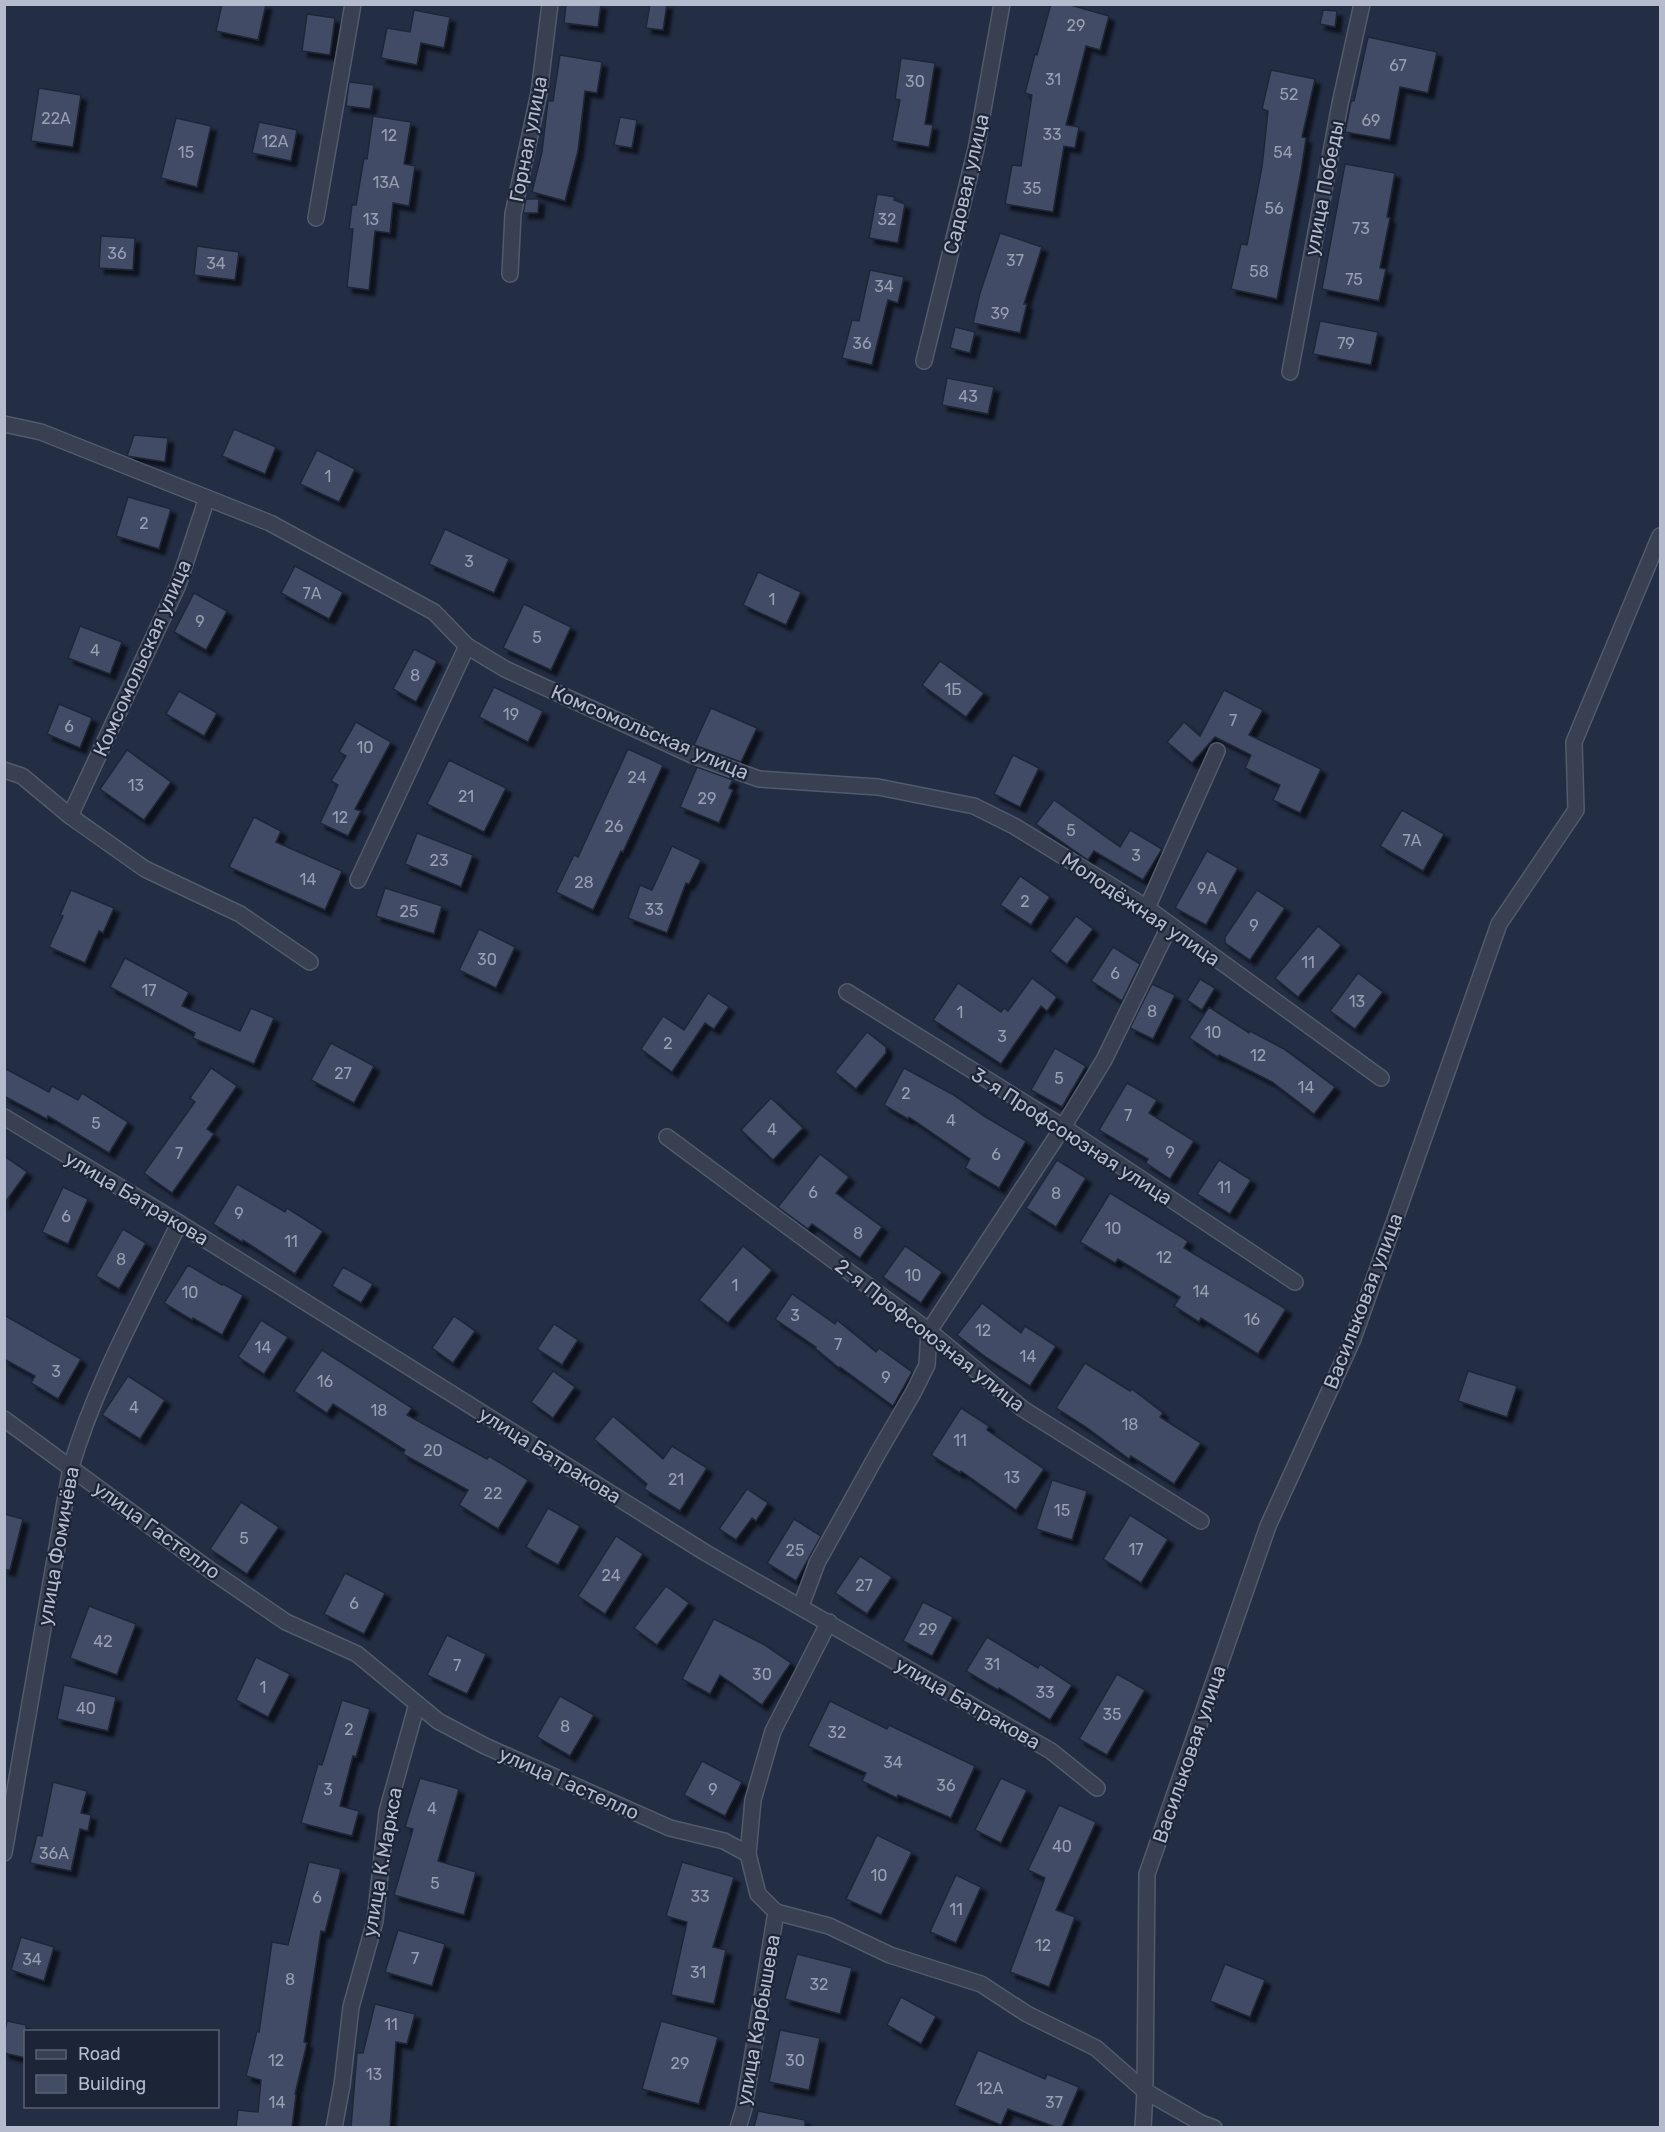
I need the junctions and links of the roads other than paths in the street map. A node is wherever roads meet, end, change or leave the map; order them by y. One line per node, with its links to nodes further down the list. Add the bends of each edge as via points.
1 (353, 4): 5 (street)
2 (550, 4): 6 (street, Горная улица, via 539,93 513,214)
3 (1002, 4): 7 (street, Садовая улица, via 976,149)
4 (1362, 4): 8 (street, улица Победы)
5 (316, 218)
6 (510, 274)
7 (924, 362)
8 (1290, 372)
9 (4, 424): 10 (street, Комсомольская улица, via 41,432)
10 (207, 498): 12 (street, Комсомольская улица, via 270,523 434,612); 16 (street, Комсомольская улица, via 178,585)
11 (1660, 536): 39 (street, Васильковая улица, via 1574,742 1576,810 1499,924 1353,1339 1268,1526 1147,1874)
12 (467, 646): 15 (street, Комсомольская улица, via 505,669 692,755 759,779); 17 (street)
13 (1217, 751): 18 (street)
14 (4, 770): 16 (street, via 21,776)
15 (878, 787): 18 (street, Молодёжная улица, via 974,806 1014,826)
16 (70, 816): 20 (street, via 145,869 240,914)
17 (358, 880)
18 (1147, 908): 19 (street, Молодёжная улица)
19 (1170, 925): 22 (street, Молодёжная улица); 24 (street, via 1104,1060)
20 (310, 962)
21 (847, 993): 24 (street, 3-я Профсоюзная улица)
22 (1381, 1078)
23 (4, 1117): 26 (street, улица Батракова)
24 (1063, 1127): 27 (street, 3-я Профсоюзная улица); 28 (street)
25 (667, 1137): 28 (street, 2-я Профсоюзная улица)
26 (179, 1223): 30 (street, улица Фомичёва, via 112,1362); 32 (street, улица Батракова, via 706,1553)
27 (1295, 1282)
28 (929, 1331): 31 (street, 2-я Профсоюзная улица, via 1023,1409); 32 (street, via 927,1365 817,1563)
29 (4, 1419): 30 (street, улица Гастелло)
30 (71, 1467): 34 (street, улица Гастелло, via 286,1622 357,1654); 36 (street, улица Фомичёва)
31 (1200, 1521)
32 (801, 1606): 33 (street, улица Батракова)
33 (829, 1622): 35 (street, улица Батракова, via 1051,1751); 37 (street, via 773,1731 753,1800)
34 (417, 1704): 37 (street, улица Гастелло, via 438,1721 485,1746 670,1828 724,1841); 40 (street, улица К.Маркса, via 387,1812 375,1921 351,2007)
35 (1097, 1788)
36 (4, 1853)
37 (748, 1854): 38 (street, via 758,1894)
38 (776, 1912): 39 (street, via 829,1926 890,1955 981,1984 1027,2014 1096,2048); 41 (street, улица Карбышева)
39 (1145, 2091): 42 (street, Васильковая улица); 43 (street)
40 (334, 2127)
41 (738, 2127)
42 (1143, 2127)
43 (1214, 2127)

